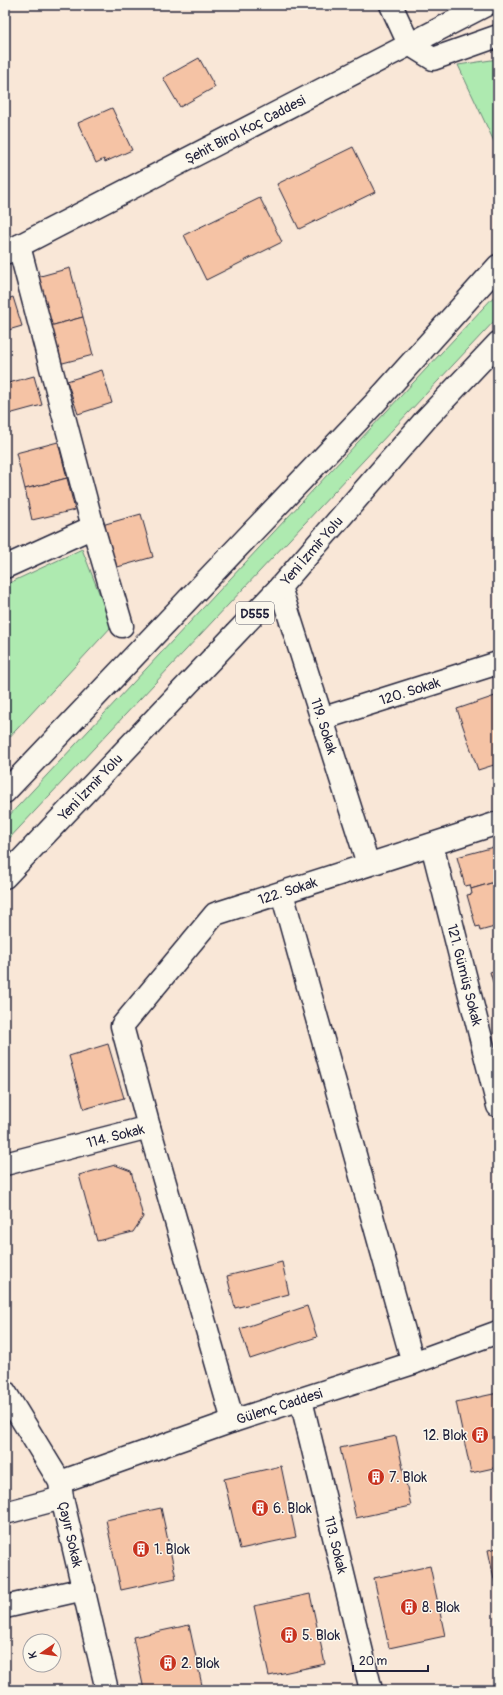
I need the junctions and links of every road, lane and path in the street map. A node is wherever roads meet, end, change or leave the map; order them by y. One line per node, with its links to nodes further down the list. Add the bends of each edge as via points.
1 (391, 5): 4 (main road)
2 (486, 5): 4 (main road, Şehit Birol Koç Caddesi)
3 (498, 36): 4 (main road, via 433,59)
4 (409, 44): 5 (main road, Şehit Birol Koç Caddesi)
5 (12, 250): 8 (main road)
6 (498, 266): 14 (main road, via 374,404)
7 (498, 343): 10 (main road, Yeni İzmir Yolu / D555, via 426,419)
8 (94, 527): 9 (main road); 11 (main road)
9 (5, 567)
10 (280, 587): 13 (main road, 119. Sokak); 18 (main road, Yeni İzmir Yolu / D555)
11 (122, 626)
12 (498, 663): 13 (main road, 120. Sokak)
13 (321, 720): 17 (main road, 119. Sokak)
14 (5, 792)
15 (498, 822): 16 (main road, 122. Sokak)
16 (432, 845): 17 (main road, 122. Sokak); 21 (main road, 121. Gümüş Sokak)
17 (368, 864): 19 (main road, 122. Sokak)
18 (5, 877)
19 (282, 893): 20 (main road, 122. Sokak, via 215,914); 25 (main road)
20 (122, 1026): 22 (main road, 114. Sokak)
21 (498, 1106)
22 (149, 1127): 23 (main road, 114. Sokak); 28 (main road)
23 (5, 1164)
24 (498, 1332): 25 (main road, Gülenç Caddesi)
25 (413, 1363): 27 (main road, Gülenç Caddesi)
26 (5, 1392): 29 (main road, Çayır Sokak)
27 (301, 1400): 28 (main road, Gülenç Caddesi); 34 (main road, 113. Sokak)
28 (233, 1421): 29 (main road, Gülenç Caddesi)
29 (61, 1490): 30 (main road, Gülenç Caddesi); 31 (main road, Çayır Sokak)
30 (5, 1513)
31 (84, 1589): 32 (main road); 33 (main road, Çayır Sokak)
32 (5, 1607)
33 (107, 1690)
34 (371, 1690)

